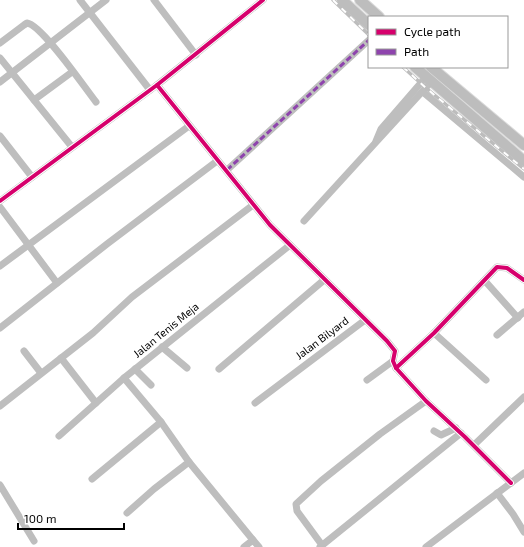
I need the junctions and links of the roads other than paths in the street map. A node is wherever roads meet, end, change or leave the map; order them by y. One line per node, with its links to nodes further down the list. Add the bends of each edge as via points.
1 (80, 0): 7 (street)
2 (106, 0): 7 (street)
3 (154, 0): 13 (street)
4 (263, 0): 13 (street, via 224,29)
5 (342, 0): 9 (highway)
6 (360, 0): 8 (highway)
7 (90, 12): 12 (street); 22 (street)
8 (378, 16)
9 (368, 24)
10 (368, 41): 33 (street)
11 (0, 43): 12 (street, via 27,23 38,28)
12 (51, 44): 17 (street); 18 (street)
13 (196, 55): 21 (street)
14 (0, 58): 18 (street)
15 (416, 68): 19 (highway)
16 (432, 68): 29 (highway)
17 (72, 72): 24 (street); 26 (street)
18 (12, 73): 20 (street); 24 (street)
19 (429, 80): 23 (street); 25 (street); 32 (highway)
20 (0, 82)
21 (156, 86): 22 (street); 27 (street)
22 (150, 90): 30 (street)
23 (423, 92): 25 (street); 35 (street)
24 (34, 100): 30 (street)
25 (410, 101): 39 (street, via 381,129 375,143)
26 (96, 102)
27 (189, 126): 31 (street); 40 (street)
28 (0, 136): 34 (street)
29 (524, 145)
30 (72, 147): 34 (street)
31 (218, 161): 33 (street); 46 (street)
32 (524, 161)
33 (227, 170): 37 (street)
34 (32, 177): 36 (street)
35 (524, 177)
36 (0, 201)
37 (253, 205): 41 (street); 55 (street, via 132,297)
38 (0, 207): 40 (street)
39 (304, 221)
40 (30, 244): 42 (street); 46 (street)
41 (290, 246): 43 (street); 53 (street, Jalan Tenis Meja)
42 (0, 266)
43 (324, 280): 49 (street); 59 (street)
44 (524, 280): 45 (street, via 504,266 497,267)
45 (485, 281): 48 (street); 51 (street)
46 (57, 282): 50 (street)
47 (524, 312): 48 (street)
48 (518, 318): 52 (street)
49 (365, 320): 56 (street, via 395,352); 68 (street, Jalan Bilyard)
50 (0, 328)
51 (434, 334): 56 (street); 63 (street)
52 (497, 335)
53 (162, 347): 57 (street); 58 (street, Jalan Tenis Meja)
54 (24, 351): 60 (street)
55 (61, 358): 60 (street); 67 (street)
56 (394, 364): 62 (street); 66 (street)
57 (187, 368)
58 (135, 369): 61 (street, Jalan Tenis Meja); 64 (street)
59 (220, 369)
60 (41, 373): 69 (street)
61 (124, 378): 67 (street, Jalan Tenis Meja); 70 (street)
62 (367, 380)
63 (486, 380)
64 (151, 385)
65 (524, 397): 74 (street)
66 (426, 401): 71 (street); 86 (street, via 380,434 296,504 297,511)
67 (96, 403): 73 (street, Jalan Tenis Meja)
68 (255, 403)
69 (0, 406)
70 (161, 422): 75 (street); 77 (street)
71 (458, 430): 72 (street, via 441,435); 74 (street); 86 (street)
72 (434, 431)
73 (59, 436)
74 (474, 445): 78 (street)
75 (189, 462): 81 (street); 83 (street)
76 (524, 473): 78 (street)
77 (92, 479)
78 (511, 483): 80 (street)
79 (0, 485): 85 (street)
80 (496, 493): 82 (street); 84 (street)
81 (127, 513)
82 (524, 532)
83 (253, 540): 87 (street); 88 (street)
84 (435, 540): 89 (street); 90 (street)
85 (34, 541)
86 (321, 546)
87 (244, 547)
88 (259, 547)
89 (426, 547)
90 (440, 547)

